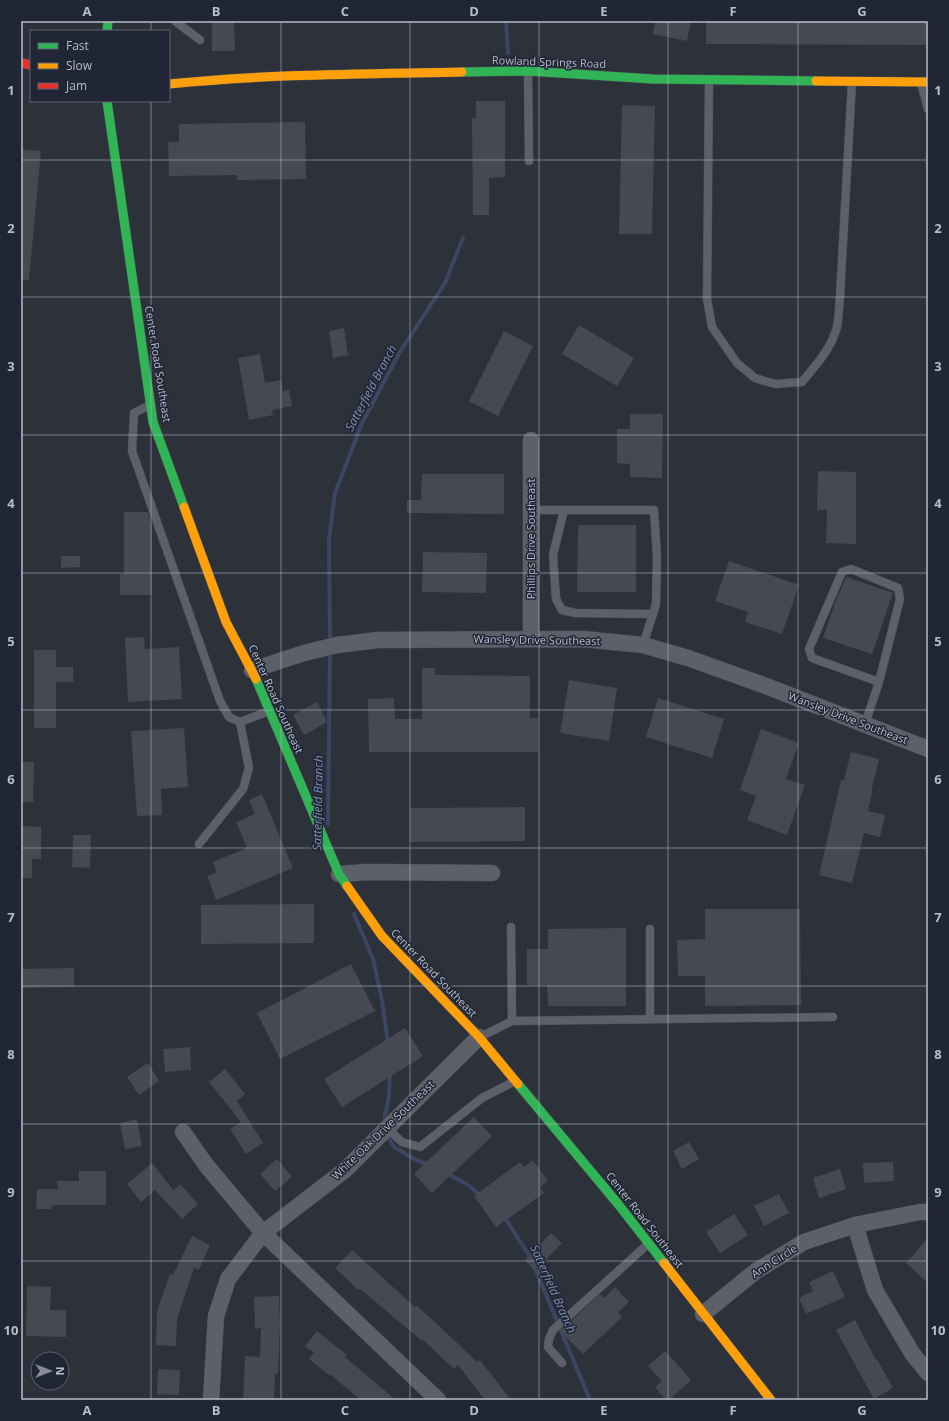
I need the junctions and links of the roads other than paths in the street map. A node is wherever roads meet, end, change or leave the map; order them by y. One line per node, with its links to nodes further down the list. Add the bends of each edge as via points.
1 (108, 21): 2 (lane)
2 (117, 21)
3 (175, 21): 4 (lane)
4 (200, 40)
5 (528, 71): 6 (street, Rowland Springs Road); 9 (street, Rowland Springs Road, via 320,75); 12 (lane)
6 (709, 80): 7 (street, Rowland Springs Road); 7 (lane, via 707,299 712,327 737,362 755,378 775,384 802,382 831,343 837,326)
7 (852, 81): 8 (street, Rowland Springs Road)
8 (925, 82): 11 (lane)
9 (170, 84)
10 (107, 102): 13 (street, Center Road Southeast)
11 (928, 109)
12 (529, 161)
13 (150, 405): 20 (street, Center Road Southeast, via 153,422 226,622); 23 (lane, via 134,413 132,451 220,701 229,717)
14 (531, 440): 15 (street, Phillips Drive Southeast)
15 (531, 510): 16 (lane); 18 (street, Phillips Drive Southeast)
16 (564, 510): 17 (lane, via 553,555 556,599 562,610); 17 (lane, via 654,510 657,557 656,604)
17 (653, 614): 19 (lane)
18 (531, 639): 19 (street, Wansley Drive Southeast, via 583,639); 20 (street, Wansley Drive Southeast, via 378,640 337,645)
19 (643, 645): 24 (street, Wansley Drive Southeast, via 688,658)
20 (252, 670): 22 (street, Center Road Southeast)
21 (879, 682): 21 (lane, via 900,599 898,588 851,569 842,572 809,649 810,654 812,658); 24 (lane)
22 (269, 711): 23 (lane); 28 (street, Center Road Southeast)
23 (240, 722): 26 (lane, via 249,768 243,789)
24 (865, 724): 25 (street, Wansley Drive Southeast)
25 (928, 749)
26 (199, 844)
27 (492, 873): 28 (street)
28 (338, 874): 34 (street, Center Road Southeast, via 382,936)
29 (511, 927): 33 (lane)
30 (650, 929): 32 (lane)
31 (834, 1016): 32 (lane)
32 (650, 1019): 33 (lane)
33 (512, 1021): 34 (lane)
34 (479, 1037): 35 (street, Center Road Southeast); 36 (street, White Oak Drive Southeast)
35 (515, 1081): 36 (lane, via 482,1098 420,1147 402,1142); 41 (street, Center Road Southeast, via 618,1204)
36 (386, 1128): 40 (street, White Oak Drive Southeast, via 345,1170)
37 (183, 1132): 40 (street, via 206,1165)
38 (928, 1212): 39 (street, Ann Circle)
39 (855, 1224): 42 (street, Ann Circle, via 804,1242 756,1271); 44 (street, via 876,1290 912,1353)
40 (263, 1233): 45 (street, White Oak Drive Southeast, via 228,1279 216,1316); 46 (street)
41 (648, 1244): 42 (street, Center Road Southeast); 43 (lane, via 553,1330 548,1347)
42 (703, 1314): 47 (street, Center Road Southeast)
43 (562, 1364)
44 (928, 1373)
45 (211, 1400)
46 (438, 1400)
47 (771, 1400)

